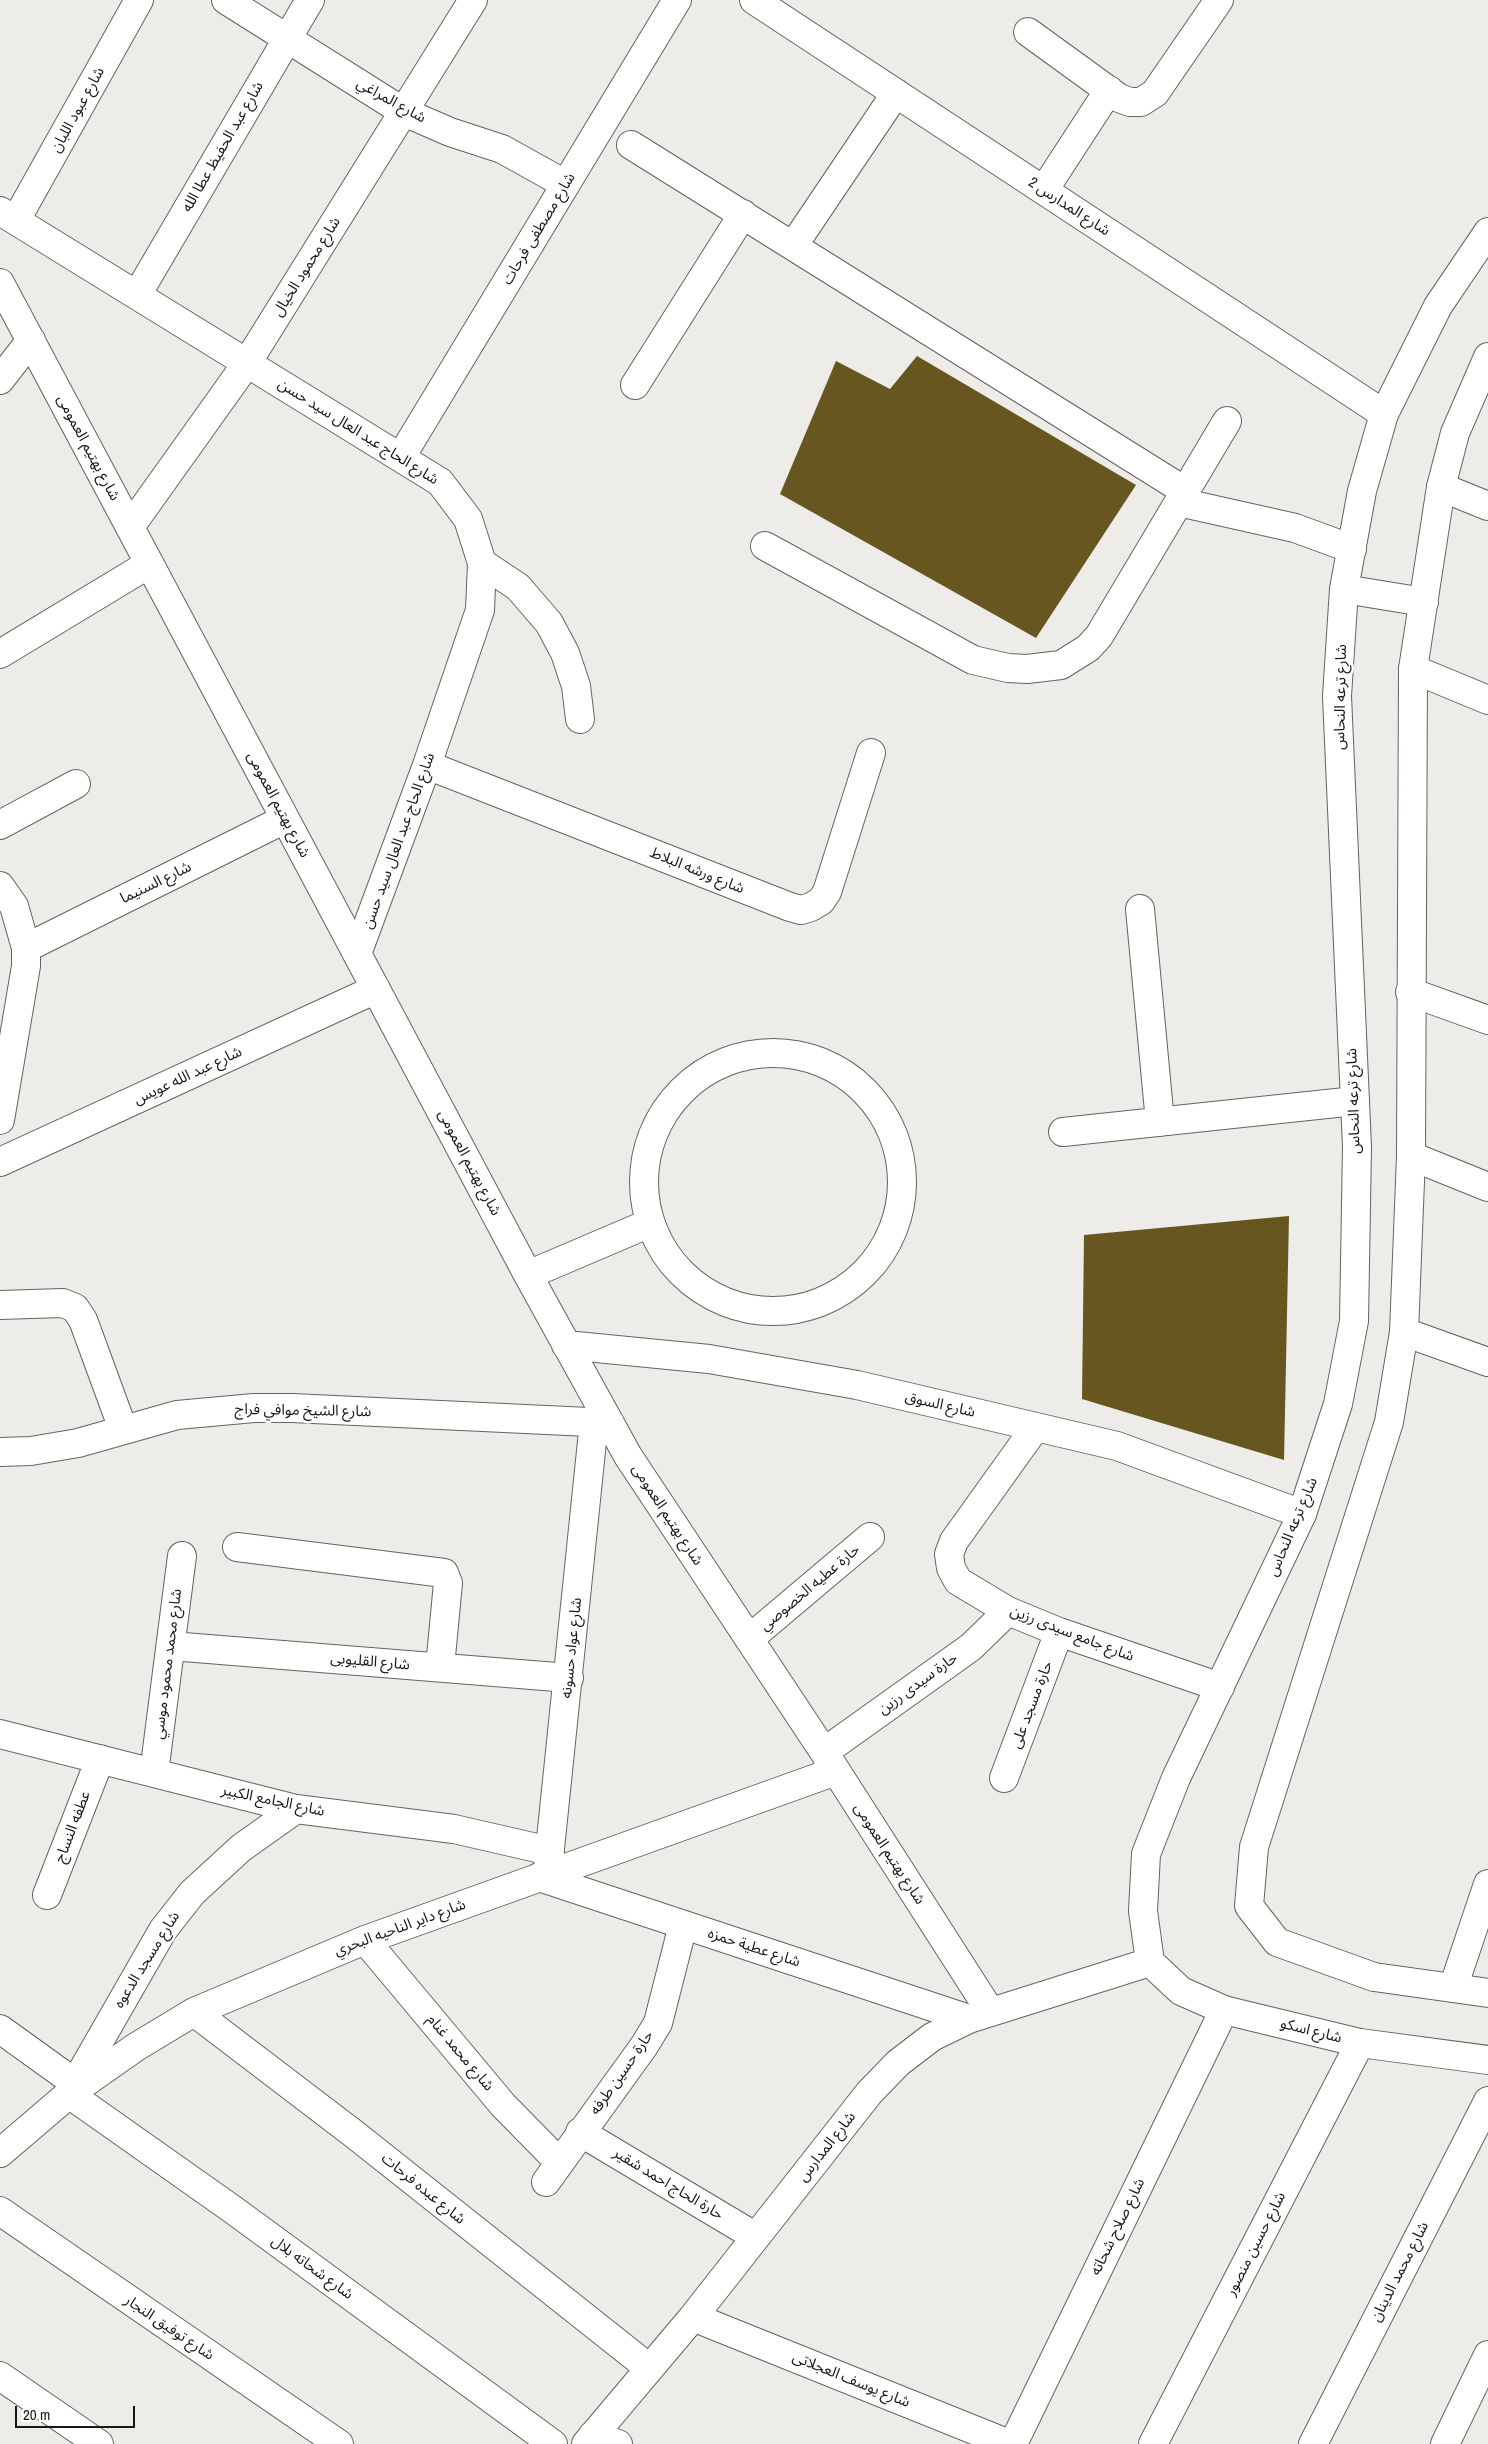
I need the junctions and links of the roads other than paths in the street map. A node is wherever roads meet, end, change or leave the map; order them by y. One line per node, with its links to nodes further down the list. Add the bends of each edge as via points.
1 (139, 0): 17 (street, شارع عبود اللبان)
2 (226, 0): 9 (street, شارع المراغي)
3 (310, 0): 9 (street, شارع عبد الحفيظ عطا الله)
4 (473, 0): 12 (street, شارع محمود الخيال)
5 (677, 0): 14 (street, شارع مصطفى فرحات)
6 (754, 0): 11 (street, شارع المدارس 2)
7 (1219, 0): 10 (street, via 1149,99 1130,102)
8 (1028, 32): 10 (street)
9 (287, 39): 12 (street, شارع المراغي); 21 (street, شارع عبد الحفيظ عطا الله)
10 (1109, 90): 15 (street)
11 (896, 93): 15 (street, شارع المدارس 2); 19 (street)
12 (404, 112): 14 (street, شارع المراغي, via 502,149); 24 (street, شارع محمود الخيال)
13 (631, 144): 16 (street)
14 (565, 184): 29 (street, شارع مصطفى فرحات)
15 (1044, 190): 27 (street, شارع المدارس 2)
16 (743, 214): 19 (street); 26 (street)
17 (8, 216): 21 (street, شارع الحاج عبد العال سيد حسن)
18 (1488, 232): 27 (street, شارع ترعه النحاس, via 1438,306)
19 (794, 246): 31 (street)
20 (0, 283): 22 (street, شارع بهتيم العمومى)
21 (137, 295): 24 (street, شارع الحاج عبد العال سيد حسن)
22 (31, 340): 25 (street); 33 (street, شارع بهتيم العمومى)
23 (1488, 357): 30 (street, via 1455,433)
24 (247, 363): 29 (street, شارع الحاج عبد العال سيد حسن); 33 (street, شارع محمود الخيال)
25 (0, 380)
26 (635, 385)
27 (1384, 414): 35 (street, شارع ترعه النحاس, via 1362,491)
28 (1227, 420): 31 (street)
29 (401, 457): 36 (street, شارع الحاج عبد العال سيد حسن, via 440,482 468,519)
30 (1441, 487): 32 (street); 39 (street)
31 (1182, 496): 34 (street, via 1099,636 1075,658 1044,668 1008,668 973,660); 35 (street, via 1295,528)
32 (1488, 506)
33 (130, 527): 37 (street, شارع بهتيم العمومى)
34 (765, 546)
35 (1352, 549): 38 (street, شارع ترعه النحاس)
36 (482, 563): 43 (street, via 518,587 549,623 565,653 576,686); 45 (street, شارع الحاج عبد العال سيد حسن, via 480,610)
37 (149, 564): 40 (street); 47 (street, شارع بهتيم العمومى)
38 (1344, 589): 39 (street); 58 (street, شارع ترعه النحاس, via 1337,696)
39 (1424, 602): 41 (street)
40 (0, 654)
41 (1413, 670): 42 (street); 55 (street)
42 (1488, 700)
43 (580, 719)
44 (871, 753): 45 (street, شارع ورشه البلاط, via 827,892 821,901 801,910)
45 (427, 764): 52 (street, شارع الحاج عبد العال سيد حسن)
46 (76, 784): 48 (street)
47 (285, 819): 51 (street, شارع السنيما); 52 (street, شارع بهتيم العمومى)
48 (0, 825)
49 (0, 886): 51 (street, via 14,906)
50 (1140, 909): 60 (street)
51 (26, 948): 53 (street)
52 (357, 954): 54 (street, شارع بهتيم العمومى)
53 (23, 983): 57 (street); 59 (street)
54 (376, 989): 63 (street, شارع عبد الله عويس); 66 (street, شارع بهتيم العمومى)
55 (1410, 992): 56 (street); 62 (street)
56 (1488, 1020)
57 (0, 1022)
58 (1355, 1101): 60 (street); 75 (street, شارع ترعه النحاس, via 1354,1321 1338,1404)
59 (0, 1120)
60 (1160, 1122): 61 (street)
61 (1063, 1132)
62 (1411, 1156): 64 (street); 68 (street)
63 (0, 1162)
64 (1488, 1187)
65 (650, 1223): 65 (street, via 662,1250 679,1273 728,1305 756,1312 785,1312 814,1306 840,1294 863,1276 886,1245 901,1199 902,1170 896,1142 884,1115 866,1092 844,1074 818,1060 790,1053 761,1053 732,1059 706,1071 683,1089 664,1111 644,1166 644,1195); 66 (street)
66 (528, 1275): 69 (street, شارع بهتيم العمومى)
67 (0, 1305): 73 (street, via 63,1303 75,1308 83,1320)
68 (1404, 1332): 70 (street); 98 (street, via 1390,1422 1254,1846 1250,1906 1277,1942 1374,1977)
69 (566, 1344): 71 (street, شارع بهتيم العمومى); 72 (street, شارع السوق, via 710,1359 857,1385)
70 (1488, 1362)
71 (602, 1423): 73 (street, شارع الشيخ موافي فراج, via 254,1408 177,1415); 81 (street, شارع بهتيم العمومى, via 628,1456); 84 (street, شارع عواد حسونه)
72 (1035, 1428): 75 (street, شارع السوق, via 1117,1446); 79 (street, شارع جامع سيدى رزين, via 954,1541 949,1554 950,1568 958,1581)
73 (123, 1429): 74 (street, شارع الشيخ موافي فراج, via 78,1443 31,1451)
74 (0, 1452)
75 (1302, 1514): 85 (street, شارع ترعه النحاس)
76 (870, 1537): 81 (street, حارة عطيه الخصوصي)
77 (237, 1547): 83 (street, via 444,1573 448,1583)
78 (182, 1556): 82 (street, شارع محمد محمود موسي)
79 (1008, 1611): 80 (street, شارع جامع سيدى رزين); 88 (street, حارة سيدى رزين, via 971,1646)
80 (1059, 1632): 85 (street, شارع جامع سيدى رزين); 90 (street, حارة مسجد على)
81 (749, 1640): 88 (street, شارع بهتيم العمومى)
82 (171, 1646): 83 (street, شارع القليوبى); 89 (street, شارع محمد محمود موسي)
83 (440, 1667): 84 (street, شارع القليوبى)
84 (569, 1678): 92 (street, شارع عواد حسونه)
85 (1220, 1686): 97 (street, شارع ترعه النحاس, via 1176,1778 1146,1854 1143,1912)
86 (0, 1734): 87 (street, شارع الجامع الكبير)
87 (100, 1758): 89 (street, شارع الجامع الكبير); 94 (street, عطفه النساج)
88 (830, 1761): 92 (street, شارع داير الناحيه البحري); 102 (street, شارع بهتيم العمومى)
89 (154, 1773): 91 (street, شارع الجامع الكبير)
90 (1004, 1778)
91 (296, 1809): 92 (street, شارع الجامع الكبير, via 454,1829); 106 (street, شارع مسجد الدعوه, via 241,1848 192,1893 144,1960)
92 (545, 1868): 95 (street, شارع عطية حمزه); 96 (street, شارع داير الناحيه البحري)
93 (1488, 1884): 98 (street)
94 (47, 1895)
95 (683, 1925): 102 (street, شارع عطية حمزه); 108 (street, حارة حسين طرفه, via 658,2023)
96 (365, 1940): 101 (street, شارع داير الناحيه البحري); 110 (street, شارع محمد غنام, via 503,2105)
97 (1150, 1962): 100 (street, شارع اسكو, via 1181,1991); 102 (street, شارع المدارس)
98 (1453, 1988): 99 (street)
99 (1488, 1993)
100 (1224, 2010): 104 (street, شارع اسكو); 123 (street, شارع صلاح شحاته)
101 (194, 2012): 106 (street, شارع داير الناحيه البحري); 115 (street, شارع عبده فرحات, via 354,2134)
102 (979, 2015): 112 (street, شارع المدارس, via 932,2037 898,2063 869,2094)
103 (0, 2029): 106 (street, شارع شحاته بلال)
104 (1360, 2043): 105 (street, شارع اسكو); 124 (street, شارع حسين منصور)
105 (1488, 2060)
106 (72, 2088): 109 (street, شارع داير الناحيه البحري); 120 (street, شارع شحاته بلال)
107 (1488, 2101): 125 (street, شارع محمد الدينان)
108 (580, 2132): 110 (street, حارة حسين طرفه); 112 (street, حارة الحاج احمد شقير)
109 (0, 2153)
110 (552, 2172)
111 (0, 2211): 119 (street, شارع توفيق النجار)
112 (756, 2237): 113 (street, شارع المدارس)
113 (692, 2317): 115 (street, شارع المدارس); 122 (street, شارع يوسف العجلاتى)
114 (1488, 2354): 126 (street)
115 (649, 2368): 117 (street, شارع المدارس)
116 (0, 2376): 118 (street)
117 (589, 2439): 121 (street)
118 (99, 2444)
119 (339, 2444)
120 (553, 2444)
121 (618, 2444)
122 (1009, 2444)
123 (1013, 2444)
124 (1153, 2444)
125 (1313, 2444)
126 (1445, 2444)

